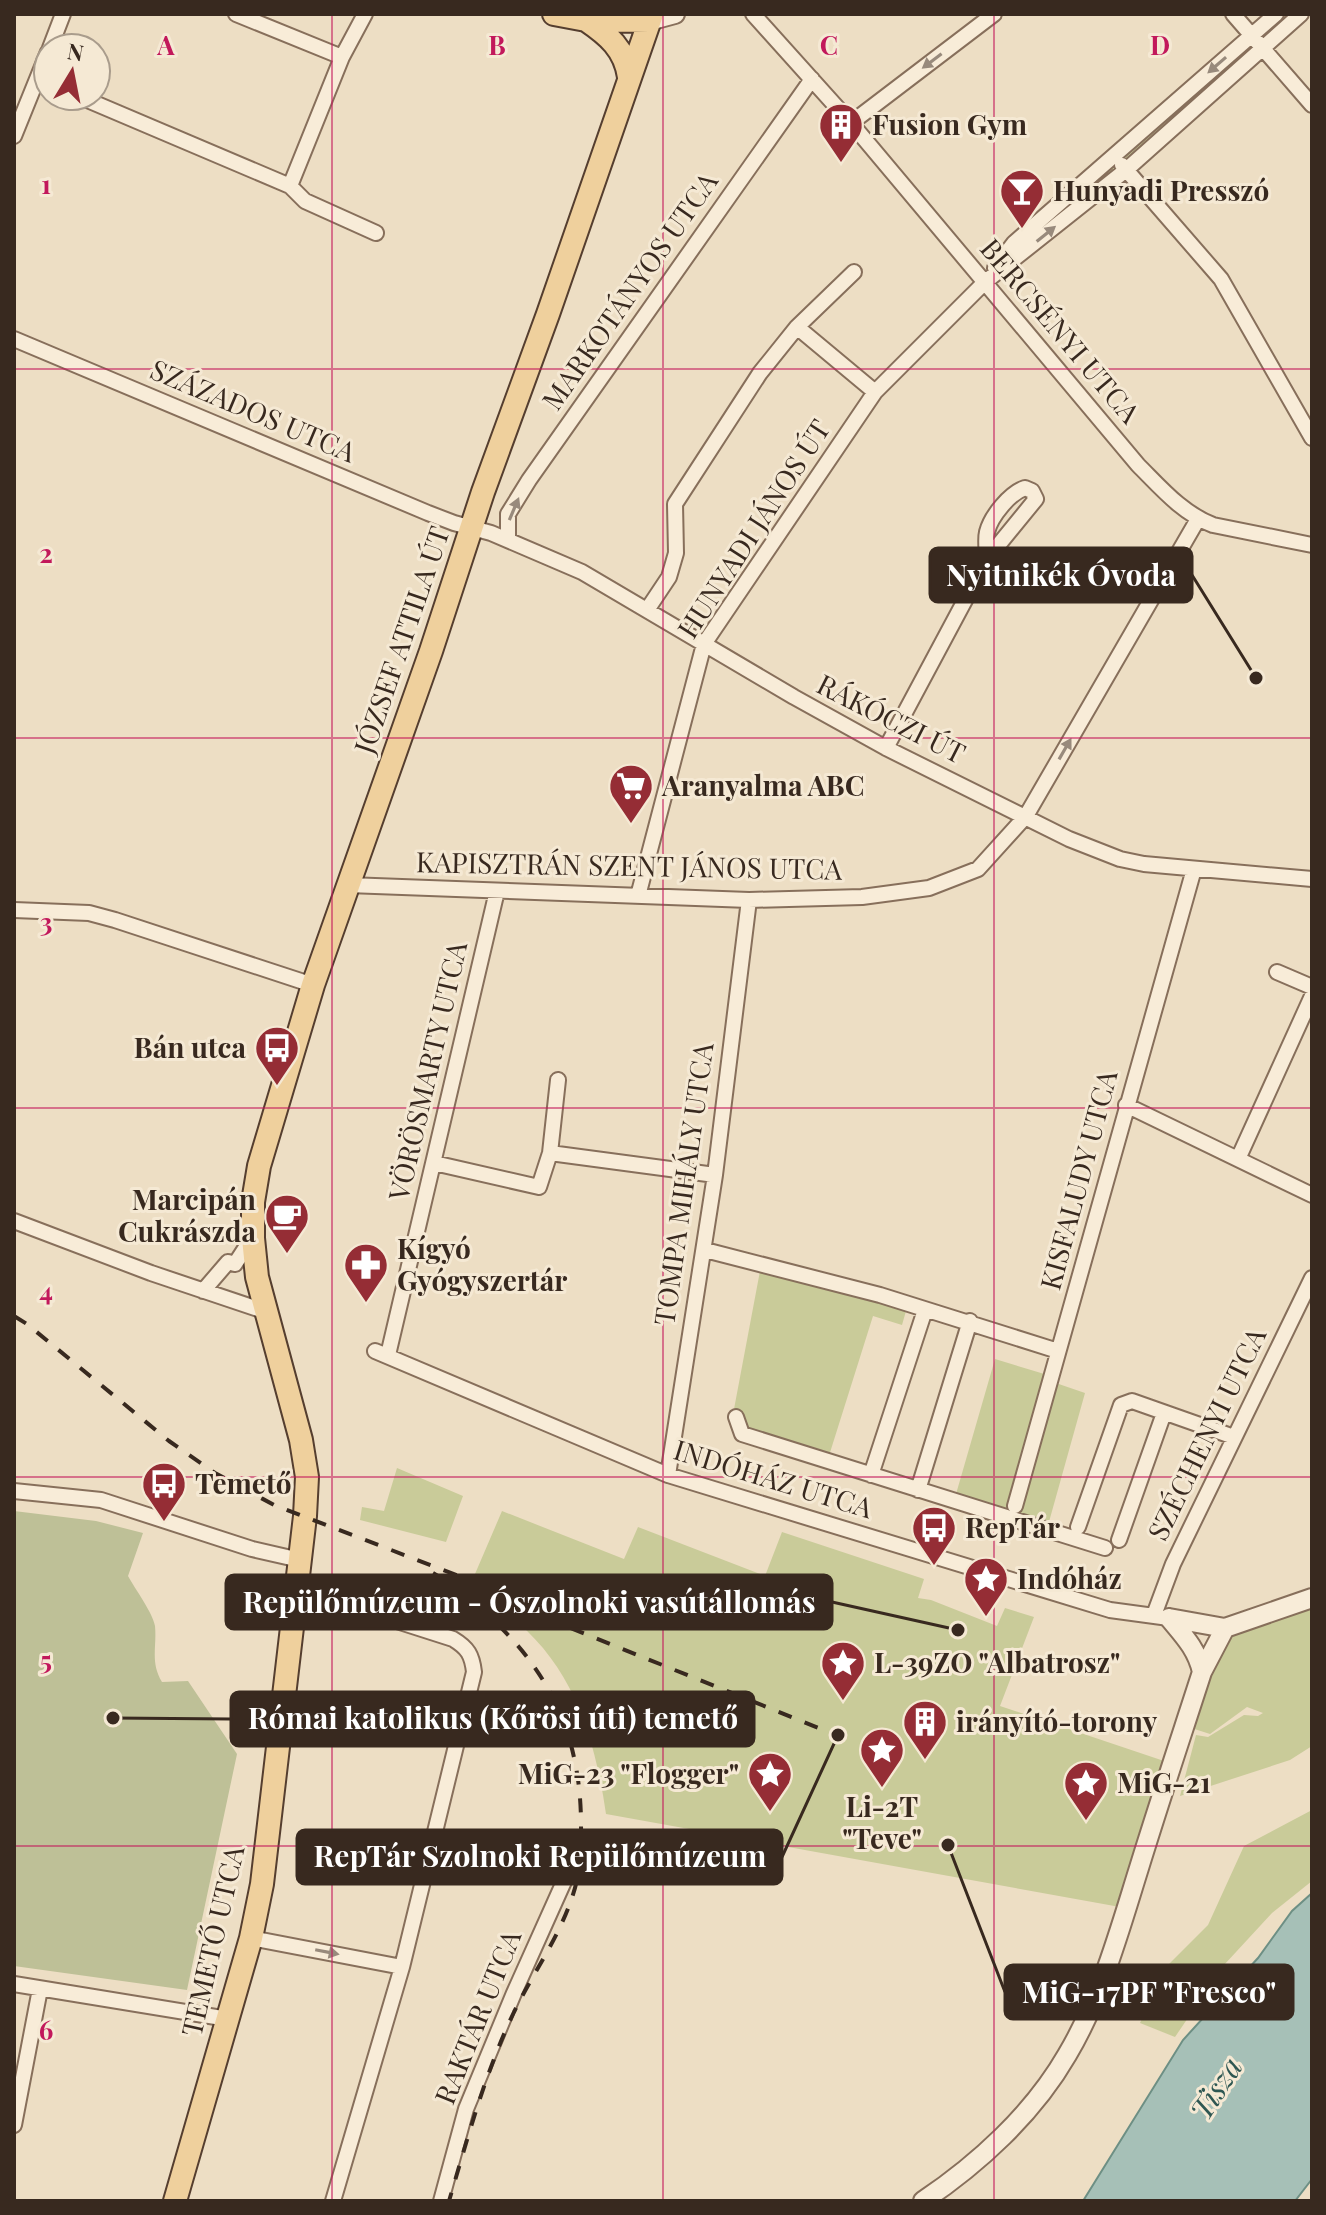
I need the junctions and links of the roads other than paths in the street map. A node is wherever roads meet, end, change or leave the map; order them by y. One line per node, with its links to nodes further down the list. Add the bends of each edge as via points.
1 (236, 14): 14 (street)
2 (365, 14): 14 (street)
3 (554, 14): 11 (main road)
4 (675, 14): 10 (street)
5 (753, 14): 16 (street, BERCSÉNYI UTCA)
6 (994, 14): 20 (street, one-way to 20)
7 (1233, 14): 12 (street)
8 (1276, 14): 12 (street, HUNYADI JÁNOS ÚT)
9 (1301, 14): 13 (street, HUNYADI JÁNOS ÚT)
10 (651, 17): 11 (main road); 15 (main road, JÓZSEF ATTILA ÚT)
11 (586, 20): 15 (main road, via 618,47)
12 (1251, 35): 13 (street); 22 (street, HUNYADI JÁNOS ÚT, one-way to 22)
13 (1262, 48): 18 (street); 23 (street, HUNYADI JÁNOS ÚT)
14 (342, 57): 24 (street)
15 (629, 77): 33 (main road, JÓZSEF ATTILA ÚT)
16 (812, 79): 20 (street, BERCSÉNYI UTCA); 34 (street, MARKOTÁNYOS UTCA, one-way to 16, via 508,514 529,480)
17 (32, 92): 21 (street)
18 (1312, 105)
19 (112, 110): 24 (street)
20 (851, 123): 27 (street, BERCSÉNYI UTCA)
21 (14, 136)
22 (1115, 155): 23 (street); 27 (street, HUNYADI JÁNOS ÚT, via 1014,243)
23 (1126, 170): 27 (street, HUNYADI JÁNOS ÚT, one-way to 23); 31 (street, via 1221,279)
24 (290, 186): 25 (street, via 305,201)
25 (376, 233)
26 (854, 272): 28 (street)
27 (985, 282): 30 (street, HUNYADI JÁNOS ÚT); 32 (street, BERCSÉNYI UTCA, via 1138,465)
28 (797, 327): 30 (street); 37 (street, via 760,373 675,504 676,553 669,577)
29 (14, 339): 33 (street, SZÁZADOS UTCA)
30 (875, 392): 38 (street, HUNYADI JÁNOS ÚT)
31 (1312, 438)
32 (1198, 519): 35 (street, BERCSÉNYI UTCA); 40 (street, KAPISZTRÁN SZENT JÁNOS UTCA, one-way to 32)
33 (472, 528): 34 (street, RÁKÓCZI ÚT); 43 (main road, JÓZSEF ATTILA ÚT)
34 (508, 540): 37 (street, RÁKÓCZI ÚT, via 582,572)
35 (1312, 545)
36 (987, 559): 36 (street, via 1036,499 1032,491 1017,491 1003,505 986,533); 39 (street)
37 (647, 610): 38 (street, RÁKÓCZI ÚT)
38 (704, 644): 39 (street, RÁKÓCZI ÚT); 45 (street, HUNYADI JÁNOS ÚT)
39 (886, 748): 40 (street, RÁKÓCZI ÚT)
40 (1026, 816): 41 (street, RÁKÓCZI ÚT, via 1120,859); 46 (street, KAPISZTRÁN SZENT JÁNOS UTCA, via 978,869 929,888 862,897)
41 (1194, 869): 42 (street, RÁKÓCZI ÚT); 53 (street, KISFALUDY UTCA)
42 (1312, 879)
43 (348, 885): 44 (street, KAPISZTRÁN SZENT JÁNOS UTCA); 49 (main road, JÓZSEF ATTILA ÚT)
44 (497, 891): 45 (street, KAPISZTRÁN SZENT JÁNOS UTCA); 56 (street, VÖRÖSMARTY UTCA)
45 (638, 896): 46 (street, KAPISZTRÁN SZENT JÁNOS UTCA)
46 (749, 900): 57 (street, TOMPA MIHÁLY UTCA)
47 (14, 910): 49 (street, via 89,913)
48 (1277, 972): 50 (street)
49 (313, 985): 60 (main road, JÓZSEF ATTILA ÚT, via 259,1166)
50 (1312, 987)
51 (1312, 996): 55 (street)
52 (558, 1080): 54 (street)
53 (1126, 1105): 55 (street); 67 (street, KISFALUDY UTCA)
54 (550, 1153): 56 (street, via 539,1187); 57 (street)
55 (1238, 1159): 58 (street)
56 (434, 1163): 68 (street, VÖRÖSMARTY UTCA)
57 (715, 1175): 61 (street, TOMPA MIHÁLY UTCA)
58 (1312, 1195)
59 (14, 1221): 63 (street)
60 (253, 1238): 63 (street, via 235,1264 228,1262); 65 (main road, JÓZSEF ATTILA ÚT)
61 (705, 1250): 64 (street); 72 (street, TOMPA MIHÁLY UTCA)
62 (1312, 1278): 71 (street, SZÉCHENYI UTCA)
63 (203, 1291): 65 (street)
64 (925, 1310): 66 (street); 73 (street)
65 (267, 1312): 80 (main road, TEMETŐ UTCA, via 307,1477)
66 (970, 1321): 67 (street); 74 (street)
67 (1058, 1351): 76 (street, KISFALUDY UTCA)
68 (382, 1353): 72 (street, INDÓHÁZ UTCA)
69 (1164, 1413): 71 (street); 77 (street, via 1132,1401 1121,1405); 78 (street)
70 (736, 1417): 73 (street, via 742,1434)
71 (1234, 1437): 83 (street, SZÉCHENYI UTCA, via 1173,1564)
72 (668, 1475): 83 (street, INDÓHÁZ UTCA, via 1110,1610)
73 (871, 1475): 74 (street)
74 (918, 1490): 79 (street)
75 (14, 1491): 80 (street, via 101,1500)
76 (1015, 1506)
77 (1078, 1527)
78 (1119, 1540)
79 (1105, 1548)
80 (300, 1560): 81 (main road, TEMETŐ UTCA)
81 (297, 1589): 87 (main road, TEMETŐ UTCA); 88 (street, via 453,1639 473,1658 474,1672)
82 (1312, 1598): 84 (street)
83 (1161, 1616): 84 (street); 85 (street, via 1191,1645)
84 (1225, 1628): 85 (street)
85 (1202, 1672): 96 (street, via 1111,1957 1067,2057 996,2143)
86 (575, 1857): 95 (street, RAKTÁR UTCA, via 466,2109)
87 (251, 1938): 88 (street, one-way to 88); 91 (main road, TEMETŐ UTCA)
88 (402, 1967): 94 (street)
89 (14, 1984): 90 (street)
90 (40, 1989): 91 (street); 92 (street)
91 (228, 2019): 93 (main road, TEMETŐ UTCA)
92 (14, 2125)
93 (175, 2201)
94 (333, 2201)
95 (441, 2201)
96 (923, 2201)

